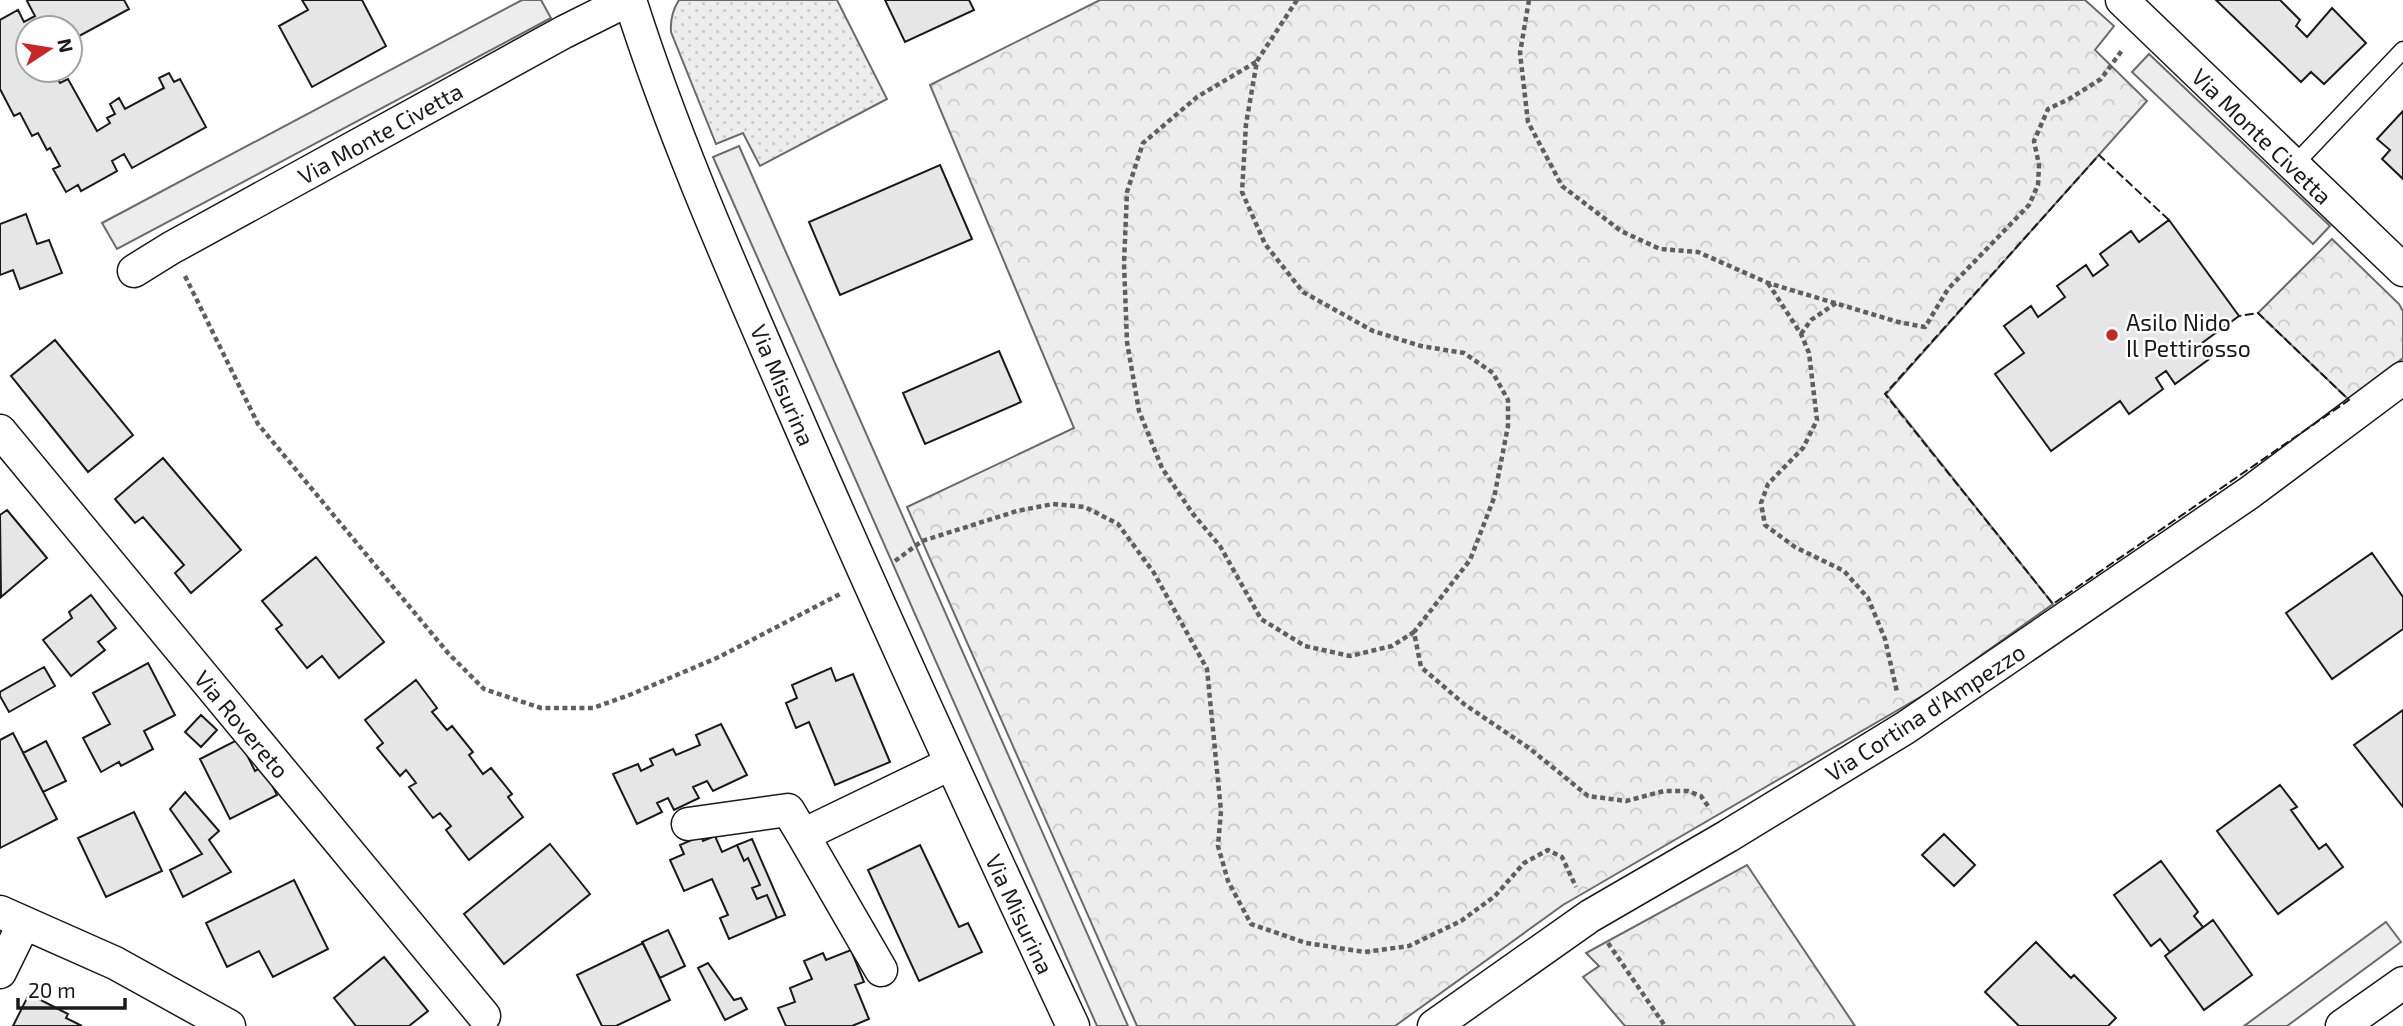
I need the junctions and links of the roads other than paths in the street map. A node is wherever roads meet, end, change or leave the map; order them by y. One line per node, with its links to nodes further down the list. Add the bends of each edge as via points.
1 (629, 0): 6 (street, Via Monte Civetta); 9 (street, Via Misurina, via 763,341)
2 (2133, 11): 4 (street, Via Monte Civetta)
3 (2403, 50): 4 (lane)
4 (2293, 166): 5 (street, Via Monte Civetta)
5 (2403, 270)
6 (134, 271)
7 (2403, 378): 19 (street, Via Cortina d'Ampezzo, via 2249,493 1905,728 1590,916)
8 (0, 431): 16 (street, Via Rovereto)
9 (950, 764): 11 (street); 18 (street, Via Misurina)
10 (688, 824): 11 (street, via 788,810)
11 (803, 835): 13 (street)
12 (12, 917): 14 (street); 17 (street, via 116,963)
13 (881, 970)
14 (0, 972)
15 (2403, 983): 20 (street)
16 (484, 1016)
17 (229, 1026)
18 (1073, 1026)
19 (1434, 1026)
20 (2342, 1026)

